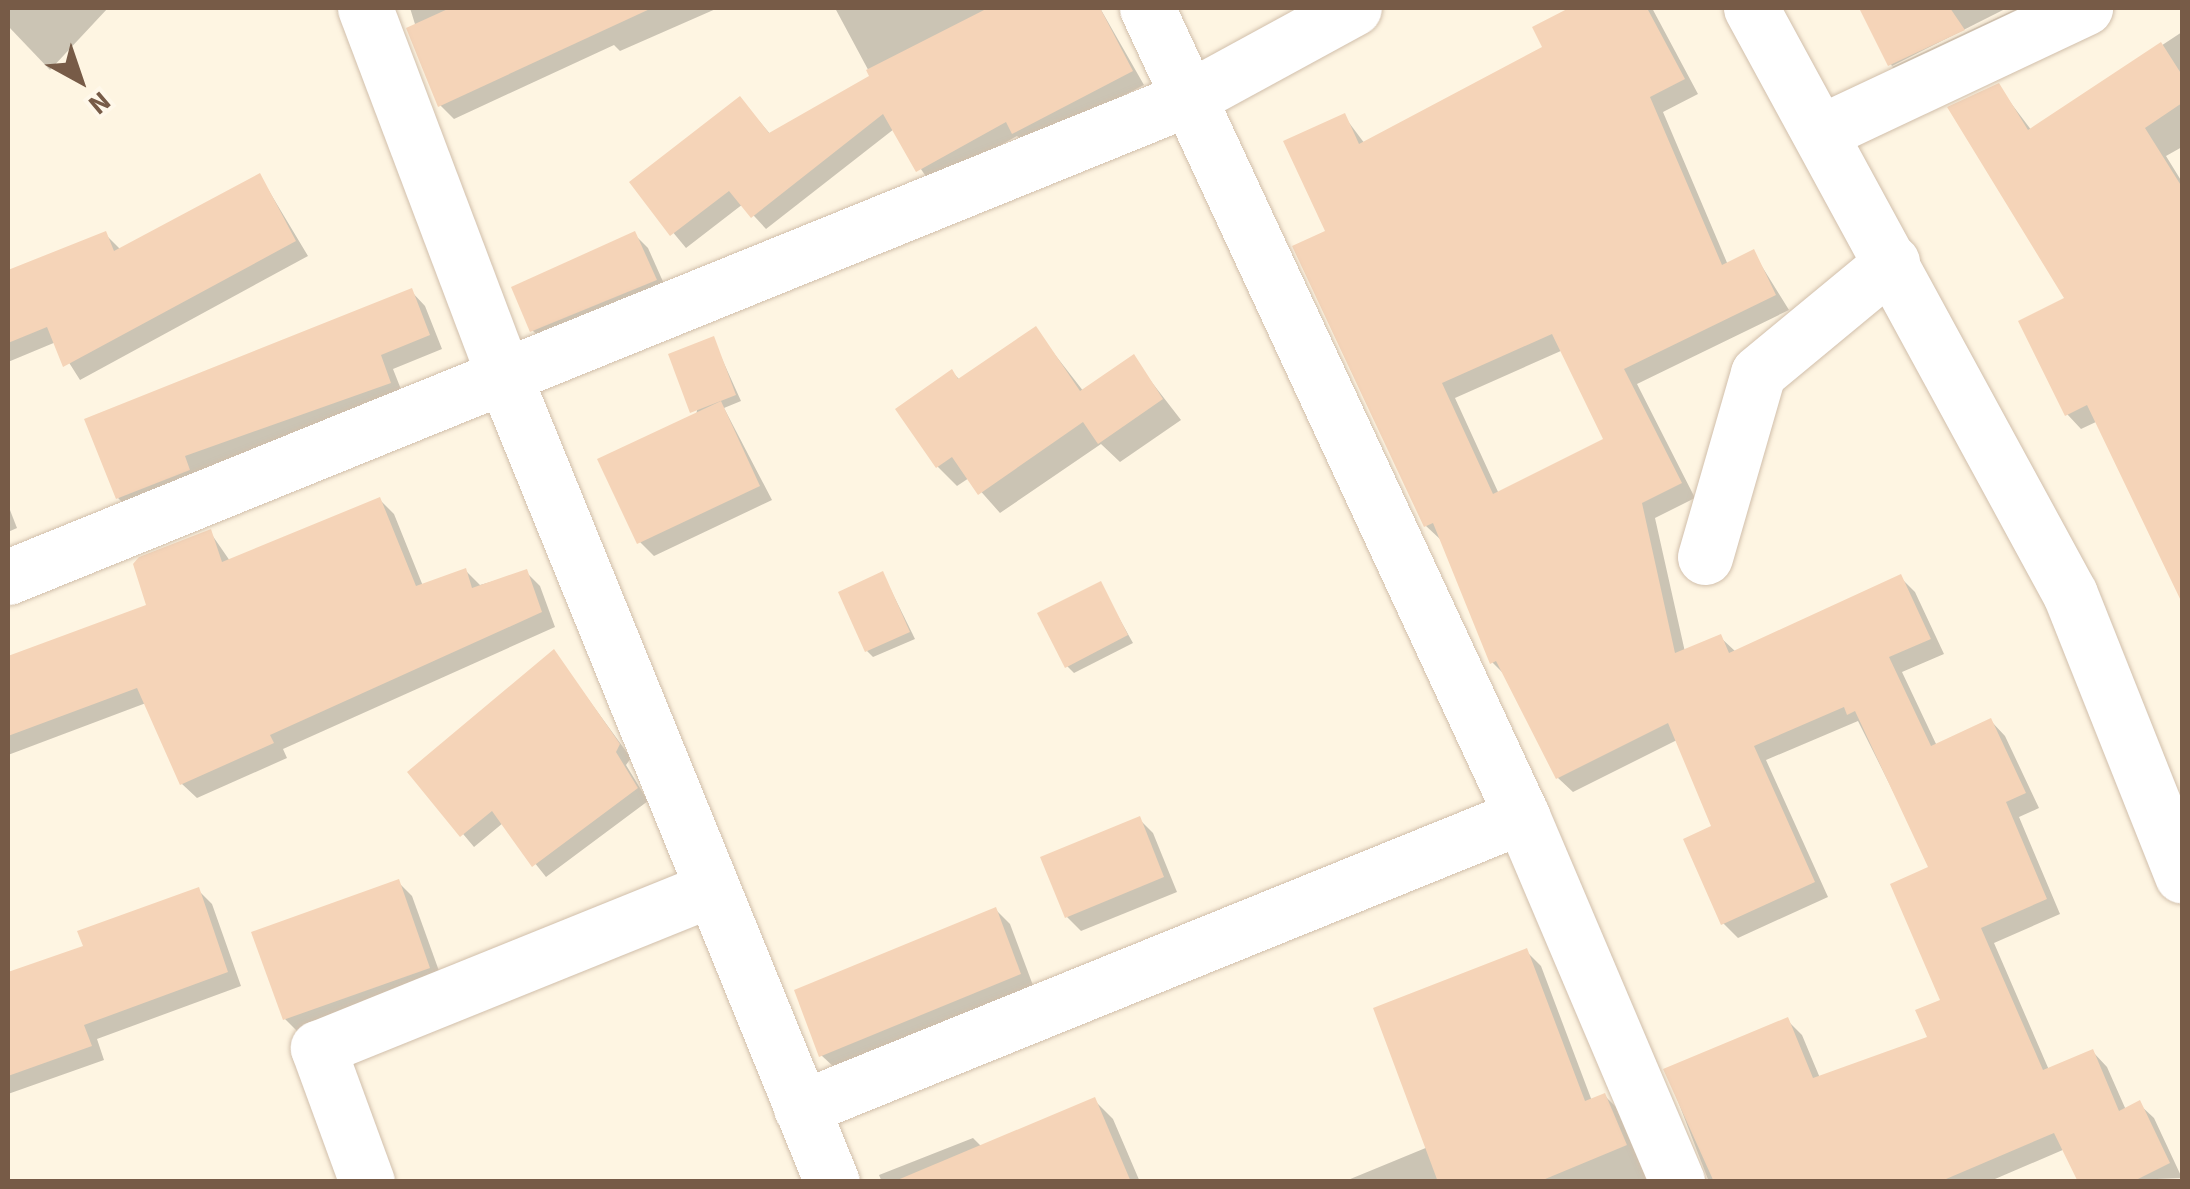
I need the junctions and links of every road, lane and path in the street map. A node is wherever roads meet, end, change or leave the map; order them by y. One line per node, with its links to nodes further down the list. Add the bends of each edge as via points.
1 (365, 8): 9 (street)
2 (1147, 8): 6 (street)
3 (1354, 8): 6 (street)
4 (1751, 8): 7 (street)
5 (2085, 8): 7 (street)
6 (1186, 99): 9 (street); 12 (street)
7 (1822, 132): 8 (street)
8 (1892, 262): 10 (street, via 1758,373); 13 (street, via 2070,594)
9 (504, 376): 11 (street); 14 (street)
10 (1704, 557)
11 (8, 578)
12 (1522, 816): 15 (street); 18 (street)
13 (2182, 876)
14 (712, 889): 15 (street); 16 (street, via 318,1048)
15 (801, 1108): 17 (street)
16 (367, 1182)
17 (832, 1182)
18 (1677, 1182)

